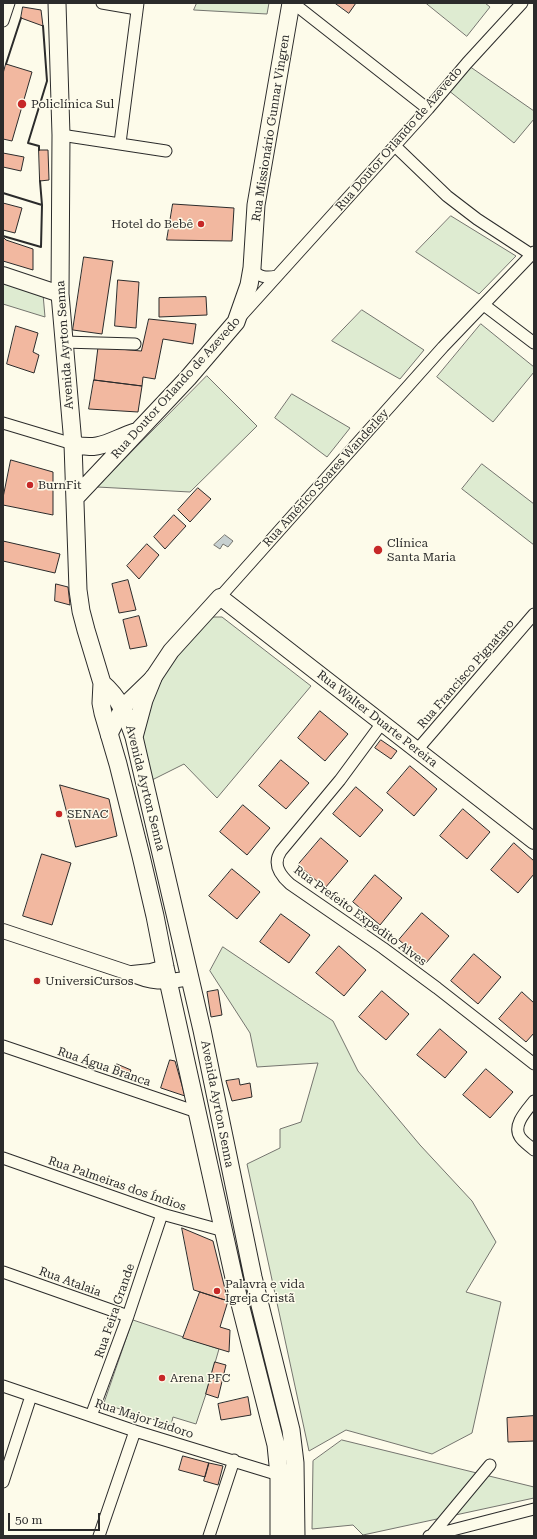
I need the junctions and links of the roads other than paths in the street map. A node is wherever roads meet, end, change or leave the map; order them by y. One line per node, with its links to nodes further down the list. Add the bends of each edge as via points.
1 (8, 3): 7 (street)
2 (57, 3): 9 (main road, Avenida Ayrton Senna)
3 (102, 3): 6 (street)
4 (292, 3): 8 (street); 14 (main road, Rua Missionário Gunnar Vingren, via 256,205)
5 (522, 3): 8 (street, Rua Doutor Orlando de Azevedo)
6 (137, 6): 10 (street)
7 (3, 21)
8 (428, 109): 11 (street, Rua Doutor Orlando de Azevedo)
9 (61, 135): 10 (street); 17 (main road, Avenida Ayrton Senna)
10 (120, 144): 12 (street)
11 (395, 146): 13 (street, via 447,196 477,219); 16 (street, Rua Doutor Orlando de Azevedo)
12 (166, 151)
13 (533, 253): 18 (street, Rua Américo Soares Wanderley)
14 (252, 268): 16 (street, via 258,276); 19 (main road, Rua Missionário Gunnar Vingren)
15 (3, 275): 17 (main road)
16 (277, 276): 19 (street, Rua Doutor Orlando de Azevedo)
17 (60, 294): 20 (main road, Avenida Ayrton Senna)
18 (484, 305): 21 (street); 27 (street, Rua Américo Soares Wanderley, via 443,347)
19 (236, 322): 24 (main road, Rua Doutor Orlando de Azevedo)
20 (63, 342): 22 (street); 25 (main road, Avenida Ayrton Senna)
21 (534, 343)
22 (135, 344)
23 (3, 423): 25 (street)
24 (138, 431): 25 (main road, via 102,446 86,447); 26 (main road, Rua Doutor Orlando de Azevedo)
25 (73, 444): 26 (main road, Avenida Ayrton Senna)
26 (75, 498): 30 (main road, Avenida Ayrton Senna, via 78,590)
27 (220, 597): 29 (main road, Rua Américo Soares Wanderley, via 171,651); 32 (main road, Rua Walter Duarte Pereira)
28 (534, 614): 35 (street, Rua Francisco Pignataro)
29 (153, 678): 31 (main road, Rua Américo Soares Wanderley); 34 (main road)
30 (101, 688): 31 (main road, Avenida Ayrton Senna, via 111,690); 33 (main road, Avenida Ayrton Senna, via 101,703)
31 (123, 707): 33 (main road, Rua Américo Soares Wanderley); 34 (main road, Avenida Ayrton Senna)
32 (382, 723): 35 (main road, Rua Walter Duarte Pereira); 41 (street, Rua Prefeito Expedito Alves, via 340,780 281,851 277,861 279,871 290,884 432,984)
33 (110, 735): 38 (main road, Avenida Ayrton Senna, via 141,856)
34 (134, 736): 39 (main road, Avenida Ayrton Senna)
35 (418, 750): 36 (main road, Rua Walter Duarte Pereira)
36 (534, 841)
37 (3, 931): 38 (street, via 129,973 151,971)
38 (166, 974): 39 (street); 43 (main road, Avenida Ayrton Senna)
39 (191, 978): 50 (main road, Avenida Ayrton Senna)
40 (3, 1046): 43 (street, Rua Água Branca)
41 (534, 1064)
42 (534, 1101): 44 (street, via 522,1116 518,1126 520,1137)
43 (197, 1112): 47 (main road, Avenida Ayrton Senna)
44 (534, 1150)
45 (3, 1158): 46 (street, Rua Palmeiras dos Índios)
46 (162, 1214): 47 (street, Rua Palmeiras dos Índios); 51 (street, Rua Feira Grande)
47 (224, 1232): 48 (main road, Avenida Ayrton Senna)
48 (229, 1253): 50 (main road, via 241,1253 247,1271); 58 (main road, Avenida Ayrton Senna, via 276,1445)
49 (3, 1272): 51 (street, Rua Atalaia)
50 (253, 1277): 64 (main road, Avenida Ayrton Senna, via 291,1430 295,1463)
51 (128, 1316): 54 (street, Rua Feira Grande)
52 (3, 1386): 53 (street, Rua Major Izidoro)
53 (32, 1396): 54 (street, Rua Major Izidoro); 59 (street)
54 (91, 1416): 55 (street, Rua Major Izidoro)
55 (135, 1431): 56 (street, Rua Major Izidoro); 61 (street)
56 (234, 1460): 58 (street, Rua Major Izidoro); 62 (street)
57 (490, 1465): 65 (street)
58 (279, 1475): 63 (main road, Avenida Ayrton Senna)
59 (3, 1482)
60 (534, 1509): 65 (street)
61 (99, 1536)
62 (209, 1536)
63 (279, 1536)
64 (296, 1536)
65 (431, 1536)

